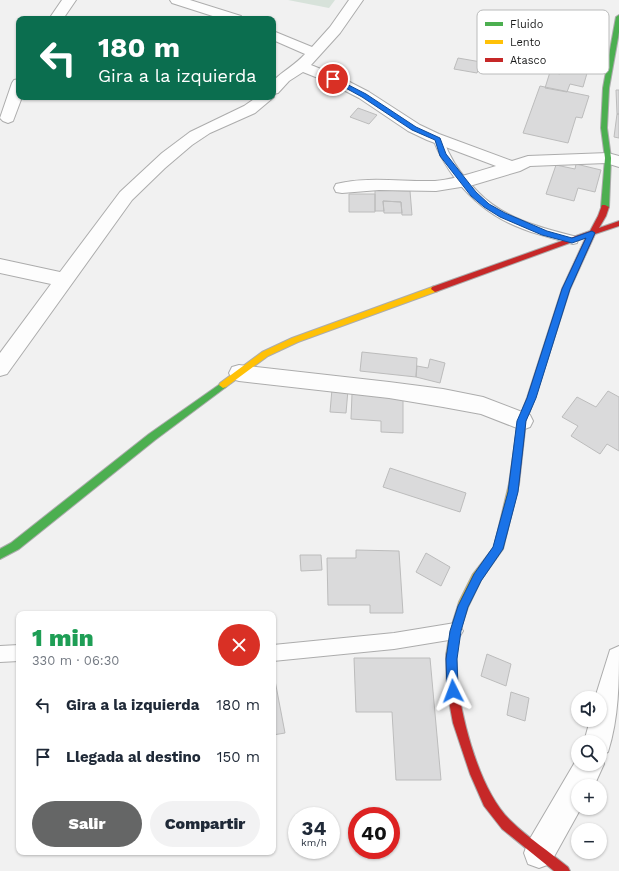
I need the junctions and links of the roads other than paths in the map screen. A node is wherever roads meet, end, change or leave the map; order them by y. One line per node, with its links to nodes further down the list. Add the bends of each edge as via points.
1 (69, 0): 4 (street)
2 (177, 0): 5 (street)
3 (356, 0): 8 (street, via 335,30)
4 (58, 16)
5 (227, 16)
6 (619, 17): 10 (street)
7 (276, 36): 8 (street)
8 (314, 53): 9 (street)
9 (302, 66): 13 (street); 17 (street, via 364,95 414,128)
10 (609, 72)
11 (609, 74): 18 (street, via 604,128)
12 (16, 87): 14 (street)
13 (276, 87)
14 (7, 100): 16 (street)
15 (262, 100): 26 (street, via 248,111 195,135 148,175 126,196)
16 (8, 118)
17 (438, 139): 19 (street); 20 (lane, via 443,154)
18 (614, 160): 19 (street, via 528,161); 23 (street, via 606,203)
19 (514, 167): 20 (street)
20 (463, 182): 21 (street, via 436,186); 24 (lane, via 487,206 502,215 545,233)
21 (342, 188)
22 (619, 223): 23 (street)
23 (592, 233): 24 (street); 29 (street, via 566,289)
24 (572, 240): 28 (street, via 295,340 265,354)
25 (0, 266): 26 (street)
26 (65, 280): 27 (street)
27 (0, 368)
28 (239, 373): 29 (street, via 443,398 483,406); 30 (street, via 146,442 15,546)
29 (522, 421): 31 (street, via 513,492 498,549 477,577 463,606)
30 (0, 554)
31 (455, 631): 33 (lane, via 394,641); 38 (street, via 451,659 453,691 459,724 476,774 488,802 506,825)
32 (16, 653): 34 (lane)
33 (276, 653)
34 (0, 654)
35 (619, 659): 36 (street)
36 (600, 735)
37 (586, 771): 38 (street)
38 (540, 853): 39 (street)
39 (564, 871)

